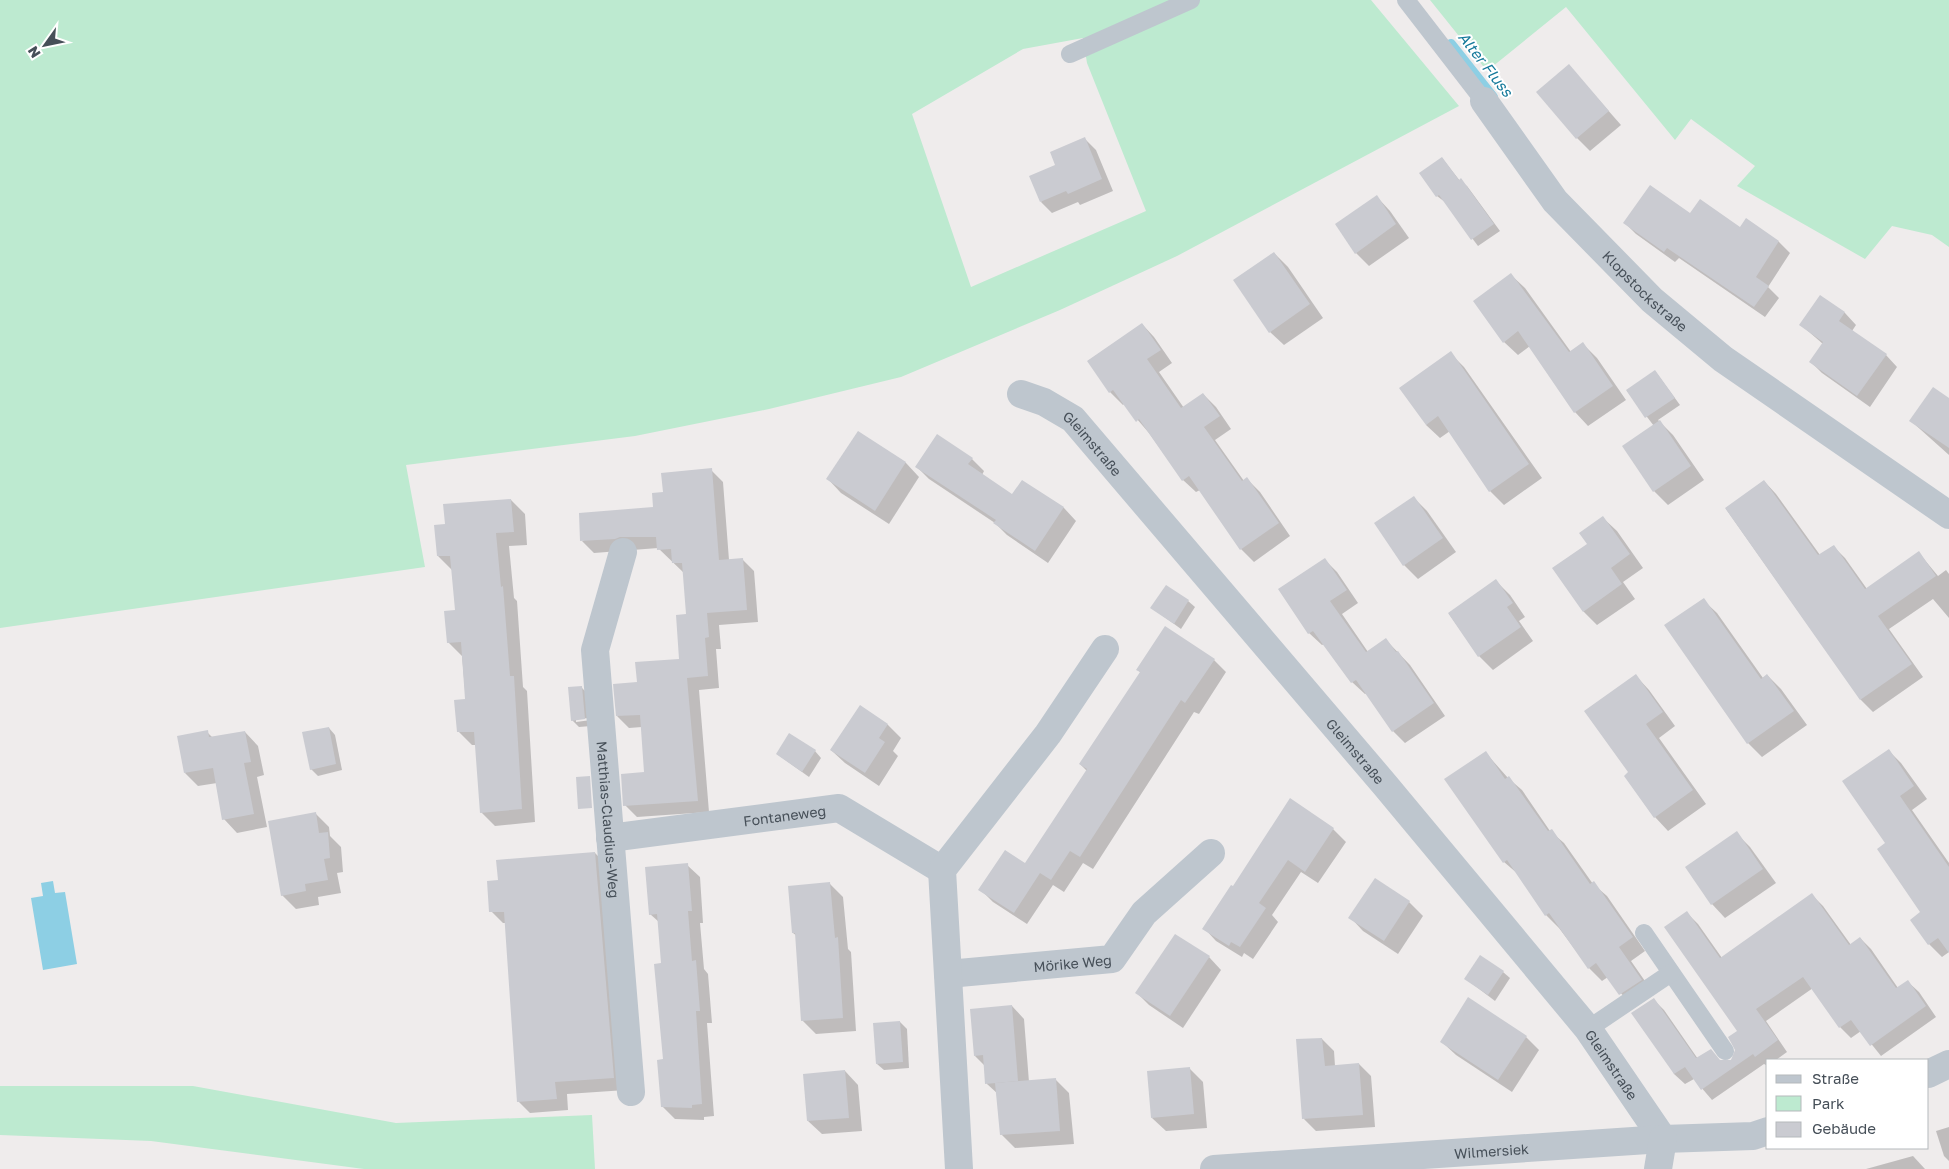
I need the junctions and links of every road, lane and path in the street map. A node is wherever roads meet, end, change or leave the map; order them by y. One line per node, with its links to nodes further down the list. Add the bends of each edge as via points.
1 (1191, 0): 3 (lane)
2 (1406, 0): 4 (lane, Klopstockstraße)
3 (1070, 54)
4 (1484, 101): 6 (street, Klopstockstraße, via 1555,201 1652,300 1723,359)
5 (1020, 394): 15 (street, Gleimstraße, via 1044,402 1073,419)
6 (1949, 515)
7 (622, 552): 9 (street, Matthias-Claudius-Weg, via 594,650)
8 (1105, 649): 11 (street, via 1048,734)
9 (610, 838): 11 (street, Fontaneweg, via 839,808); 19 (street, Matthias-Claudius-Weg)
10 (1211, 853): 14 (street, Mörike Weg, via 1144,913 1112,959)
11 (942, 870): 14 (street)
12 (1644, 933): 13 (lane)
13 (1672, 973): 15 (lane); 16 (lane)
14 (948, 974): 22 (street)
15 (1588, 1029): 21 (street, Gleimstraße)
16 (1725, 1051)
17 (1949, 1064): 18 (street)
18 (1929, 1074)
19 (631, 1092)
20 (1766, 1132): 21 (street, Wilmersiek, via 1753,1136)
21 (1663, 1139): 23 (street, Wilmersiek); 24 (street)
22 (959, 1169)
23 (1214, 1169)
24 (1658, 1169)

